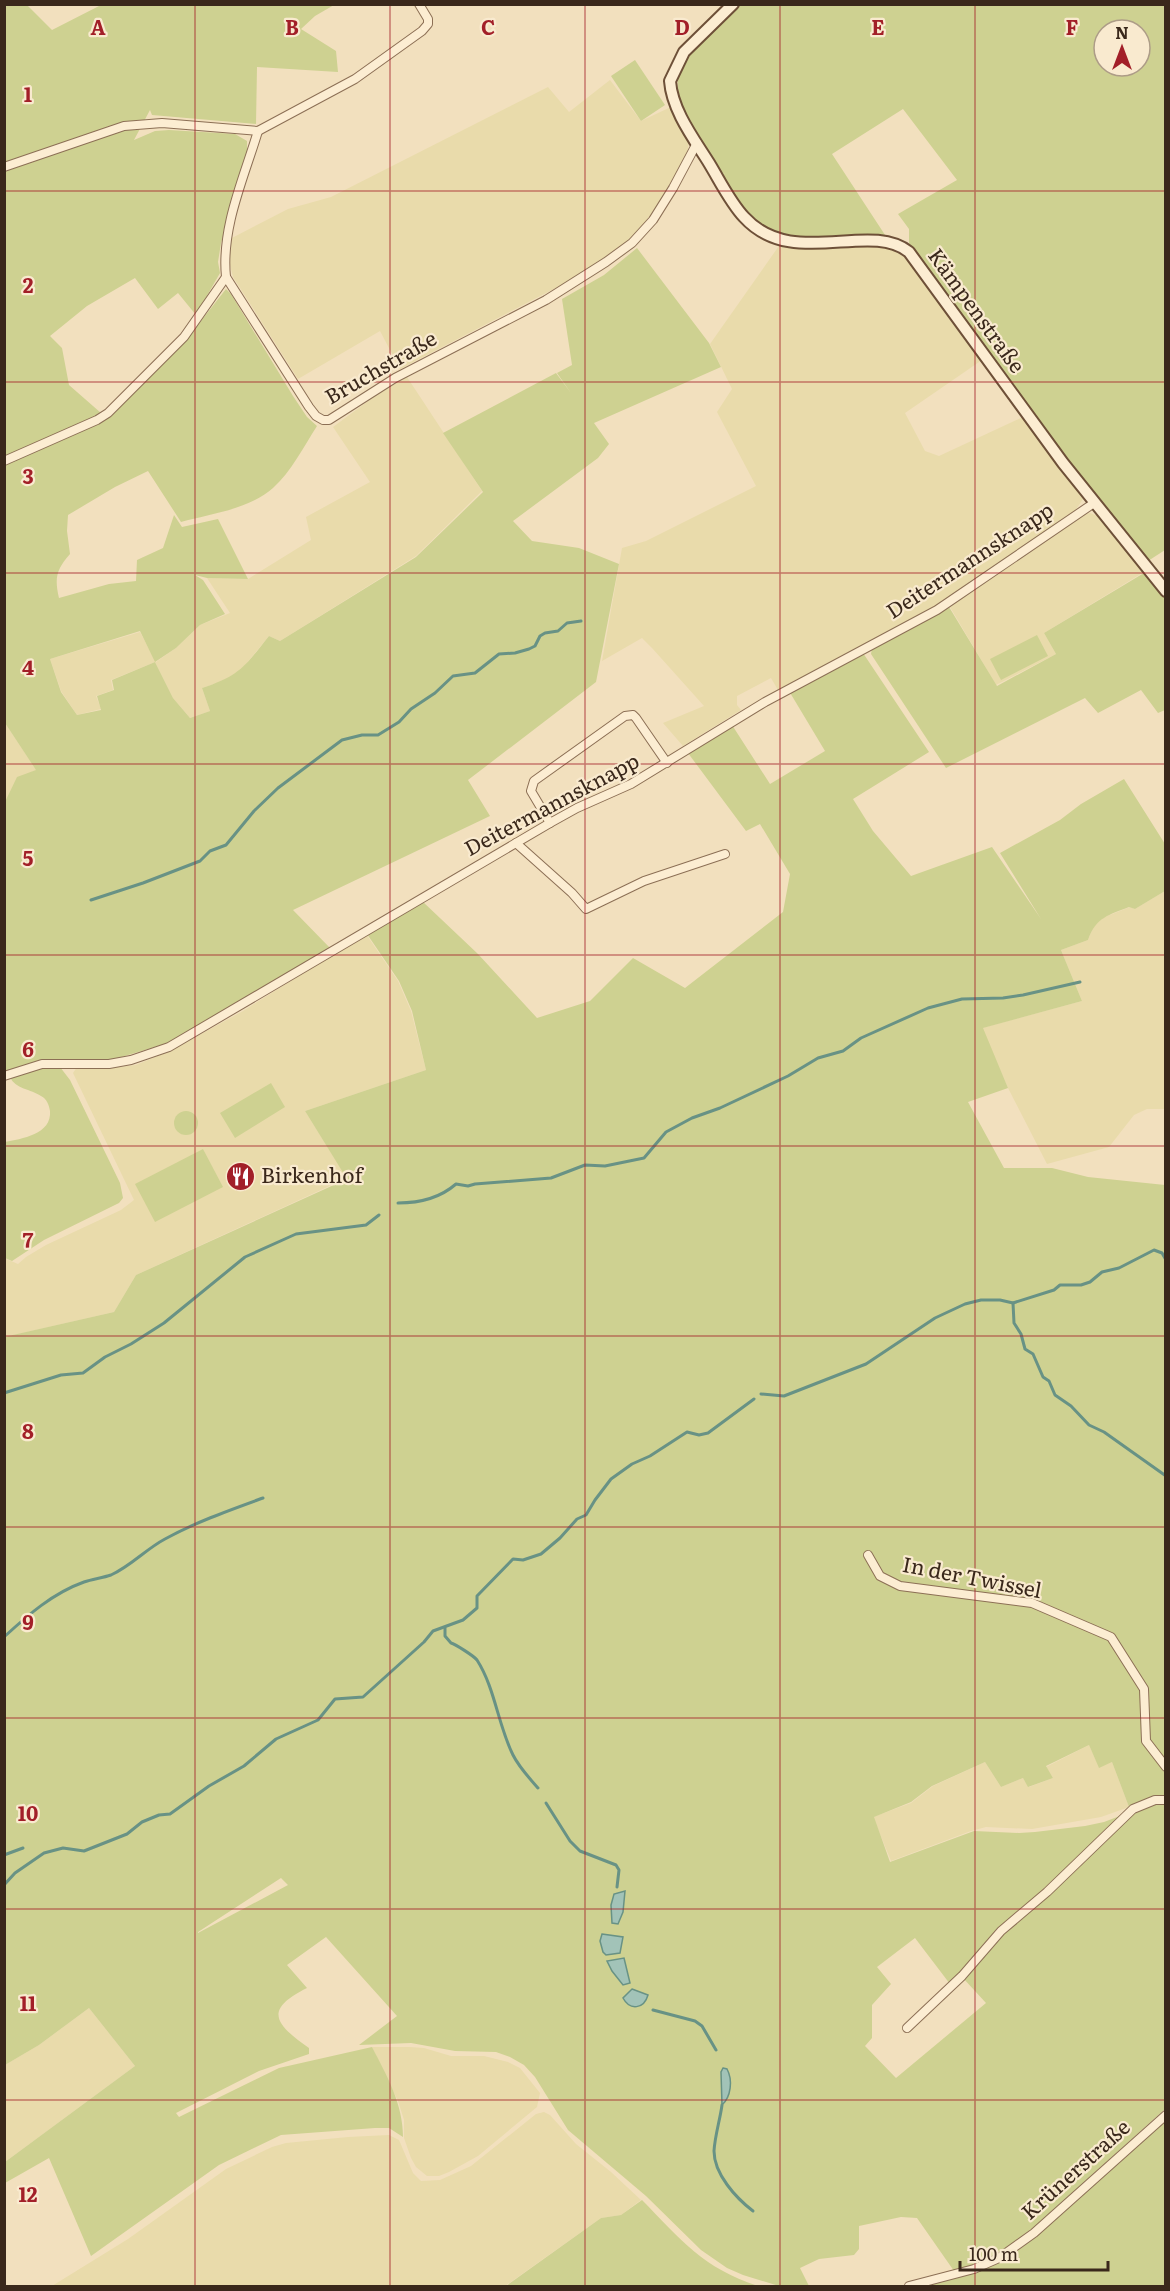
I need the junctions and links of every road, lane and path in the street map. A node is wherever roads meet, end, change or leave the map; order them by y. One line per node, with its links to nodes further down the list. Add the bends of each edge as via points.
1 (419, 4): 3 (street, via 428,19 422,31 356,79)
2 (733, 4): 4 (street, Kämpenstraße, via 684,52 670,81 673,97)
3 (258, 131): 5 (street, via 142,123); 6 (street, via 228,229)
4 (697, 143): 6 (street, Bruchstraße, via 661,208 621,251 546,300 394,378 329,420 316,416 309,407); 8 (street, Kämpenstraße, via 740,212 761,230 807,244 891,242 909,252)
5 (4, 167)
6 (226, 277): 7 (street, via 184,337 108,413)
7 (4, 461)
8 (1094, 503): 9 (street, Kämpenstraße); 10 (street, Deitermannsknapp, via 937,610 765,702)
9 (1166, 591)
10 (667, 763): 11 (street, Deitermannsknapp); 11 (street, via 636,718 625,716 534,781 531,791)
11 (550, 823): 12 (street, Deitermannsknapp)
12 (516, 843): 13 (street, via 586,909 644,882); 14 (street, Deitermannsknapp, via 169,1047 109,1064 42,1064)
13 (725, 854)
14 (4, 1076)
15 (868, 1555): 16 (street, In der Twissel, via 880,1576 900,1586 1032,1603 1111,1637 1144,1689 1146,1740)
16 (1166, 1767)
17 (1166, 1800): 18 (street, via 1133,1809 1001,1931 962,1976)
18 (907, 2028)
19 (1166, 2115): 20 (street, Krünerstraße, via 1034,2233 999,2258 974,2269)
20 (909, 2286)

